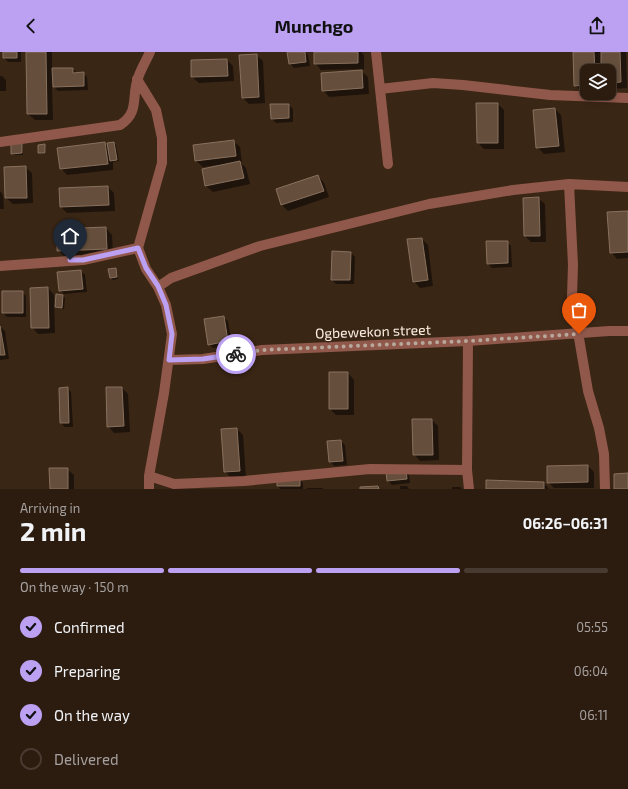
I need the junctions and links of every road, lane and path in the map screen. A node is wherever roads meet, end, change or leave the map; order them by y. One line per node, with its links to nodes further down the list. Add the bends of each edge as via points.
1 (150, 52): 3 (street)
2 (376, 52): 4 (street)
3 (137, 79): 6 (street, via 133,111 120,125); 10 (street, via 156,110 162,138 162,163)
4 (380, 89): 5 (street, via 433,83 550,96); 7 (street)
5 (628, 98)
6 (0, 142)
7 (388, 164)
8 (569, 184): 9 (street); 12 (street, via 429,204 280,240 171,278); 14 (street, via 572,297)
9 (628, 187)
10 (138, 248): 11 (street, via 83,260); 12 (street, via 146,268)
11 (0, 266)
12 (158, 286): 16 (street, via 166,305 172,334)
13 (628, 331): 14 (street, Ogbewekon street)
14 (579, 334): 15 (street, Ogbewekon street); 21 (street, via 588,391 604,454)
15 (468, 341): 16 (street, Ogbewekon street, via 262,350 203,359); 17 (street)
16 (169, 360): 18 (street)
17 (467, 470): 18 (street, via 370,469 244,481 174,484); 20 (street)
18 (149, 476): 19 (street)
19 (149, 489)
20 (469, 489)
21 (605, 489)

